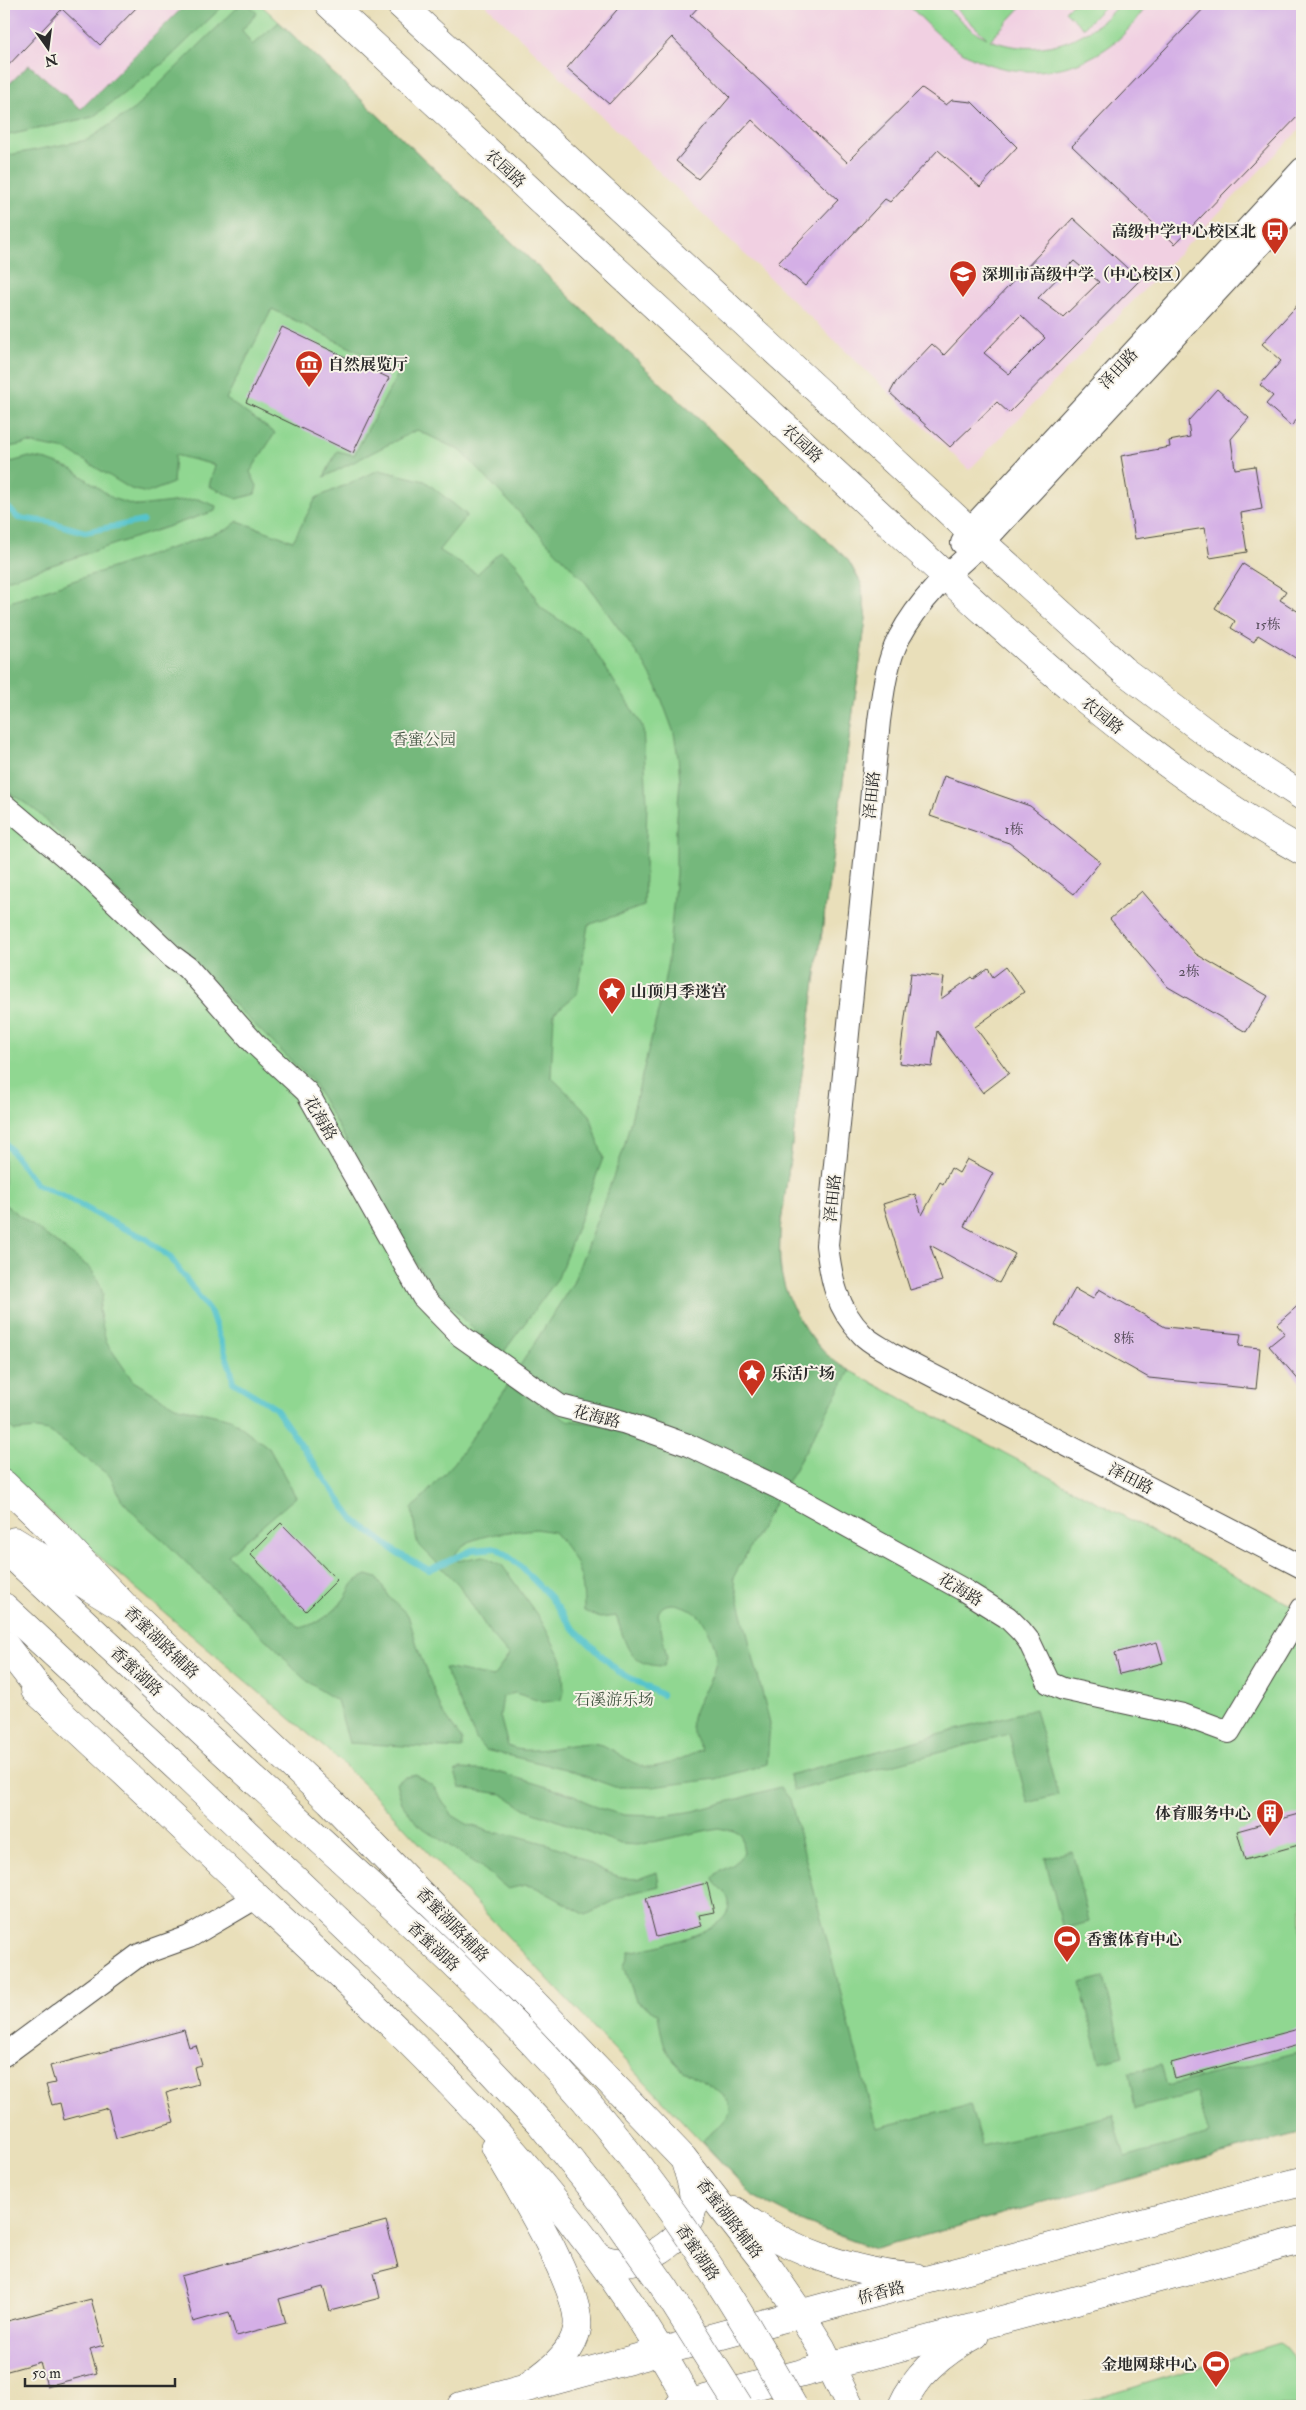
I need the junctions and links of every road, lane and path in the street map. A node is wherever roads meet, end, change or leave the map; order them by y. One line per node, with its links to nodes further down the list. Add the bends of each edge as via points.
1 (329, 4): 6 (main road, 农园路)
2 (400, 4): 5 (main road)
3 (1302, 170): 5 (street, 泽田路)
4 (1302, 200): 5 (street, 泽田路)
5 (976, 537): 6 (street, 泽田路); 7 (main road, via 1123,670 1216,740)
6 (945, 575): 9 (main road, 农园路, via 1068,687 1133,739 1196,786); 13 (street, 泽田路, via 898,639 887,673 879,720 827,1245 831,1276 840,1305 862,1335 891,1354)
7 (1302, 796)
8 (4, 805): 15 (street, 花海路, via 87,875 186,967 254,1042 307,1092 423,1297 461,1336 560,1406 623,1422 688,1445 779,1488 953,1584 1006,1617 1022,1631 1049,1683 1063,1689 1183,1715 1229,1732)
9 (1302, 851)
10 (4, 1484): 16 (main road, 香蜜湖路辅路)
11 (4, 1535): 16 (main road)
12 (4, 1548): 36 (main road, 香蜜湖路, bridge, via 444,1956 568,2081 671,2211 754,2337)
13 (1302, 1566)
14 (4, 1607): 35 (main road, bridge, via 447,2024 540,2123 606,2205 664,2287)
15 (1302, 1609)
16 (130, 1612): 23 (main road, 香蜜湖路辅路, via 330,1800)
17 (4, 1644): 19 (main road)
18 (4, 1662): 19 (main road)
19 (53, 1707): 20 (main road)
20 (257, 1897): 21 (street, via 189,1937 138,1955); 22 (main road, via 396,2027)
21 (4, 2055)
22 (474, 2107): 26 (main road, via 551,2194); 32 (main road, via 566,2278 577,2308 577,2330 565,2354 539,2378)
23 (690, 2166): 26 (main road, via 693,2201 690,2217 681,2231 660,2250 636,2260 619,2262); 27 (main road, via 741,2215 781,2240 876,2272); 28 (main road, 香蜜湖路辅路)
24 (1302, 2181): 27 (main road, 侨香路)
25 (1302, 2240): 29 (main road)
26 (598, 2256): 30 (main road, via 639,2314)
27 (939, 2277): 28 (main road, 侨香路)
28 (800, 2313): 30 (main road, 侨香路); 31 (main road, 香蜜湖路辅路)
29 (1014, 2316): 31 (main road); 38 (main road, via 952,2348 931,2365)
30 (660, 2352): 32 (main road, 侨香路); 33 (main road)
31 (831, 2366): 33 (main road); 37 (main road, 香蜜湖路辅路)
32 (512, 2392): 34 (main road, 侨香路)
33 (687, 2405)
34 (461, 2406)
35 (739, 2406)
36 (793, 2406)
37 (850, 2406)
38 (902, 2406)

